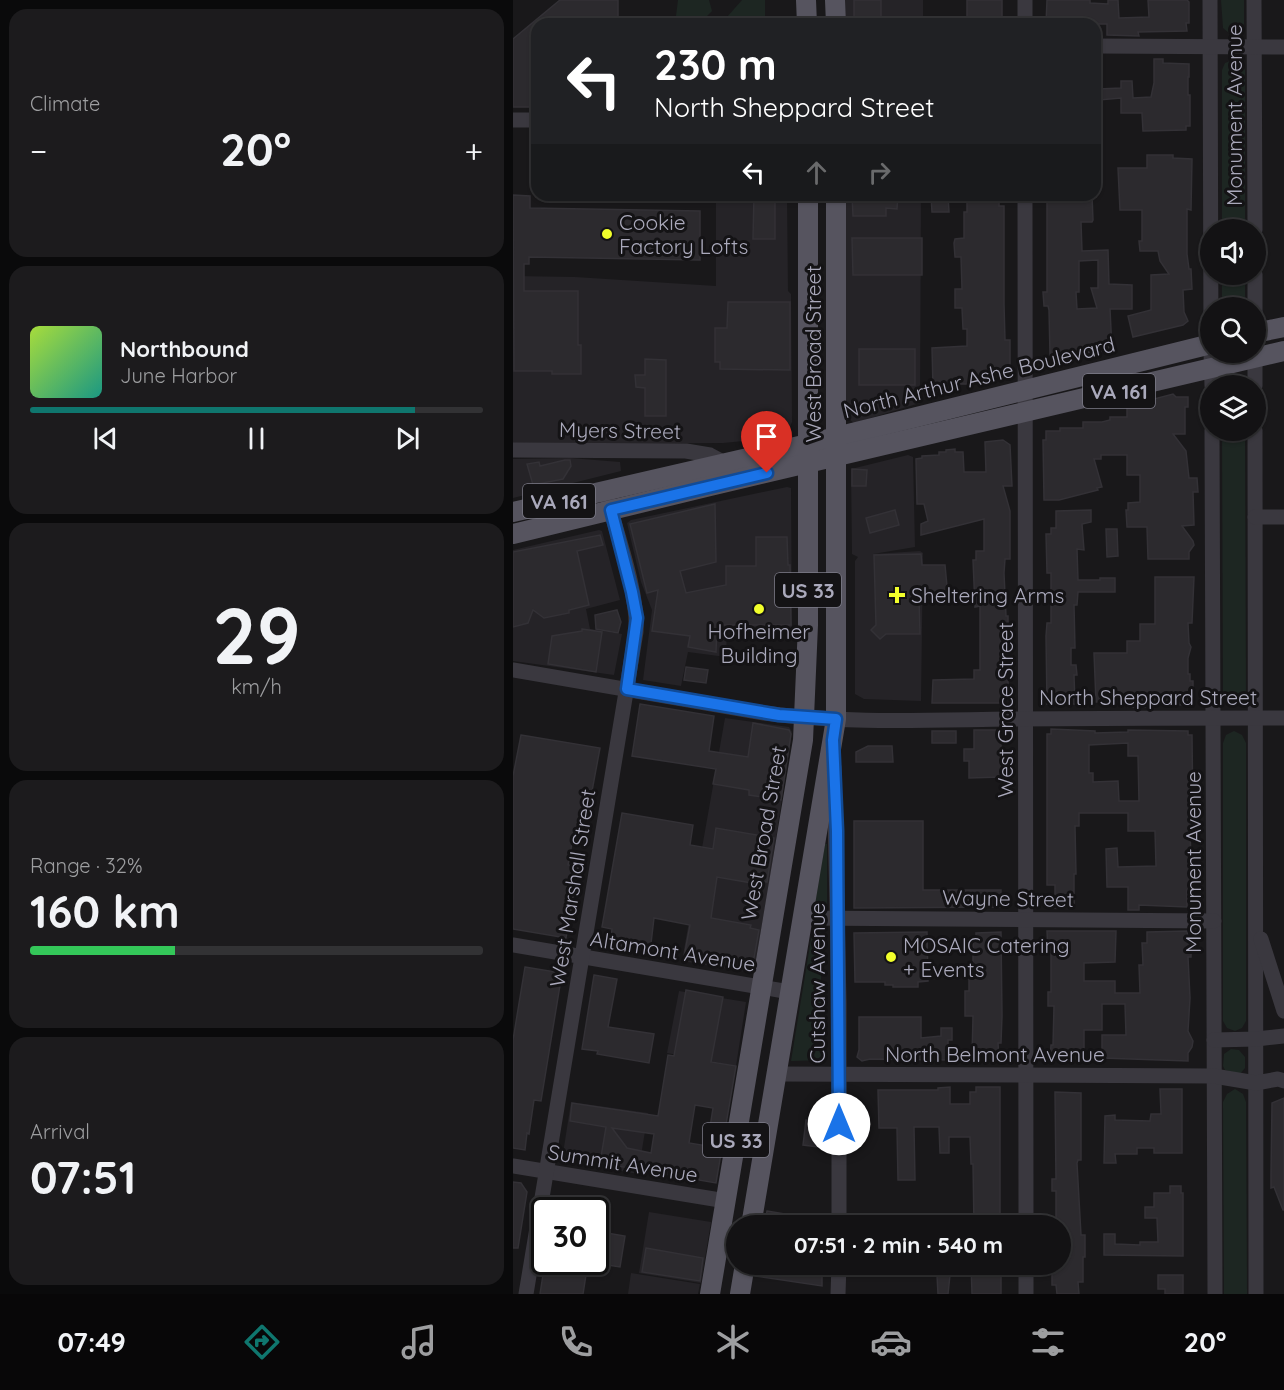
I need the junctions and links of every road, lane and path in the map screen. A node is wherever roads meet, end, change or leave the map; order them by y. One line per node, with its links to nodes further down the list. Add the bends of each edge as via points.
1 (806, 0): 6 (main road)
2 (835, 0): 7 (main road)
3 (1025, 0): 8 (street)
4 (1210, 0): 9 (street, Monument Avenue)
5 (1254, 0): 11 (street, Monument Avenue)
6 (807, 18)
7 (835, 18)
8 (1025, 18)
9 (1210, 45): 10 (street); 11 (street); 19 (street, Monument Avenue)
10 (1101, 46)
11 (1254, 46): 12 (street); 18 (street, Monument Avenue)
12 (1284, 47)
13 (513, 120): 14 (street)
14 (531, 120)
15 (808, 201): 34 (main road, West Broad Street / US 33)
16 (836, 201): 31 (main road, West Broad Street / US 33)
17 (1025, 201): 27 (street, West Grace Street)
18 (1255, 219)
19 (1211, 297)
20 (1284, 327): 21 (main road)
21 (1266, 331)
22 (1200, 347): 27 (main road, North Arthur Ashe Boulevard / VA 161)
23 (1284, 351): 24 (main road, North Arthur Ashe Boulevard / VA 161)
24 (1266, 353)
25 (1230, 363): 26 (main road, North Arthur Ashe Boulevard / VA 161)
26 (1212, 369): 28 (main road, North Arthur Ashe Boulevard / VA 161)
27 (1025, 389): 28 (street, West Grace Street); 31 (main road, North Arthur Ashe Boulevard / VA 161)
28 (1025, 413): 31 (main road, North Arthur Ashe Boulevard / VA 161); 48 (street, West Grace Street)
29 (1212, 441): 46 (street, Monument Avenue)
30 (1255, 441): 41 (street)
31 (837, 447): 34 (main road, North Arthur Ashe Boulevard / VA 161); 51 (main road, West Broad Street / US 33)
32 (513, 450): 33 (street, Myers Street)
33 (641, 451): 35 (street, Myers Street, via 698,452); 36 (street, via 651,461)
34 (808, 454): 35 (main road, North Arthur Ashe Boulevard / VA 161); 38 (main road, North Arthur Ashe Boulevard / VA 161); 47 (main road, West Broad Street / US 33)
35 (725, 463): 36 (main road, North Arthur Ashe Boulevard / VA 161)
36 (655, 478): 37 (main road, North Arthur Ashe Boulevard / VA 161); 38 (street)
37 (606, 490): 39 (street, West Marshall Street); 40 (main road, North Arthur Ashe Boulevard / VA 161)
38 (659, 498): 39 (main road, North Arthur Ashe Boulevard / VA 161)
39 (611, 510): 43 (main road, North Arthur Ashe Boulevard / VA 161); 45 (street, West Marshall Street, via 637,618)
40 (513, 512)
41 (1255, 517): 42 (street); 49 (street)
42 (1284, 517)
43 (513, 534)
44 (513, 670): 45 (street, North Sheppard Street)
45 (627, 689): 47 (street, North Sheppard Street); 59 (street, West Marshall Street)
46 (1213, 717): 48 (street, North Sheppard Street); 49 (street, North Sheppard Street); 56 (street, Monument Avenue)
47 (805, 718): 51 (street, North Sheppard Street); 60 (main road, West Broad Street / US 33)
48 (1025, 718): 51 (street, North Sheppard Street); 55 (street, West Grace Street)
49 (1255, 718): 50 (street, North Sheppard Street); 57 (street)
50 (1284, 718)
51 (836, 719): 52 (main road, West Broad Street / US 33)
52 (833, 740): 53 (main road, West Broad Street / US 33); 54 (street, Cutshaw Avenue)
53 (802, 918): 54 (street, Wayne Street); 61 (main road, West Broad Street / US 33)
54 (837, 918): 55 (street, Wayne Street); 67 (street, Cutshaw Avenue)
55 (1026, 919): 56 (street, Wayne Street); 68 (street, West Grace Street)
56 (1214, 921): 65 (street, Monument Avenue)
57 (1256, 926): 62 (street); 64 (street)
58 (513, 945): 59 (street, Altamont Avenue)
59 (582, 957): 60 (street, Altamont Avenue); 73 (street, West Marshall Street)
60 (762, 987): 61 (street, Altamont Avenue); 74 (main road, West Broad Street / US 33)
61 (790, 992): 66 (main road, West Broad Street / US 33)
62 (1284, 1011)
63 (1284, 1036): 64 (street)
64 (1256, 1039): 65 (street); 71 (street)
65 (1214, 1040): 69 (street, Monument Avenue)
66 (776, 1074): 67 (street, North Belmont Avenue); 75 (main road, West Broad Street / US 33)
67 (839, 1074): 68 (street, North Belmont Avenue); 76 (street, Cutshaw Avenue)
68 (1026, 1075): 69 (street, North Belmont Avenue); 77 (street, West Grace Street)
69 (1214, 1076): 71 (street, North Belmont Avenue); 86 (street, Monument Avenue)
70 (1284, 1081): 71 (street, North Belmont Avenue)
71 (1256, 1083): 87 (street)
72 (513, 1166): 73 (street, Summit Avenue)
73 (546, 1172): 74 (street, Summit Avenue); 81 (street, West Marshall Street)
74 (726, 1201): 82 (main road, West Broad Street / US 33)
75 (753, 1215)
76 (839, 1215)
77 (1026, 1215)
78 (743, 1275): 83 (main road)
79 (839, 1275): 84 (street)
80 (1026, 1275): 85 (street)
81 (526, 1294)
82 (710, 1294)
83 (740, 1294)
84 (838, 1294)
85 (1026, 1294)
86 (1215, 1294)
87 (1256, 1294)

